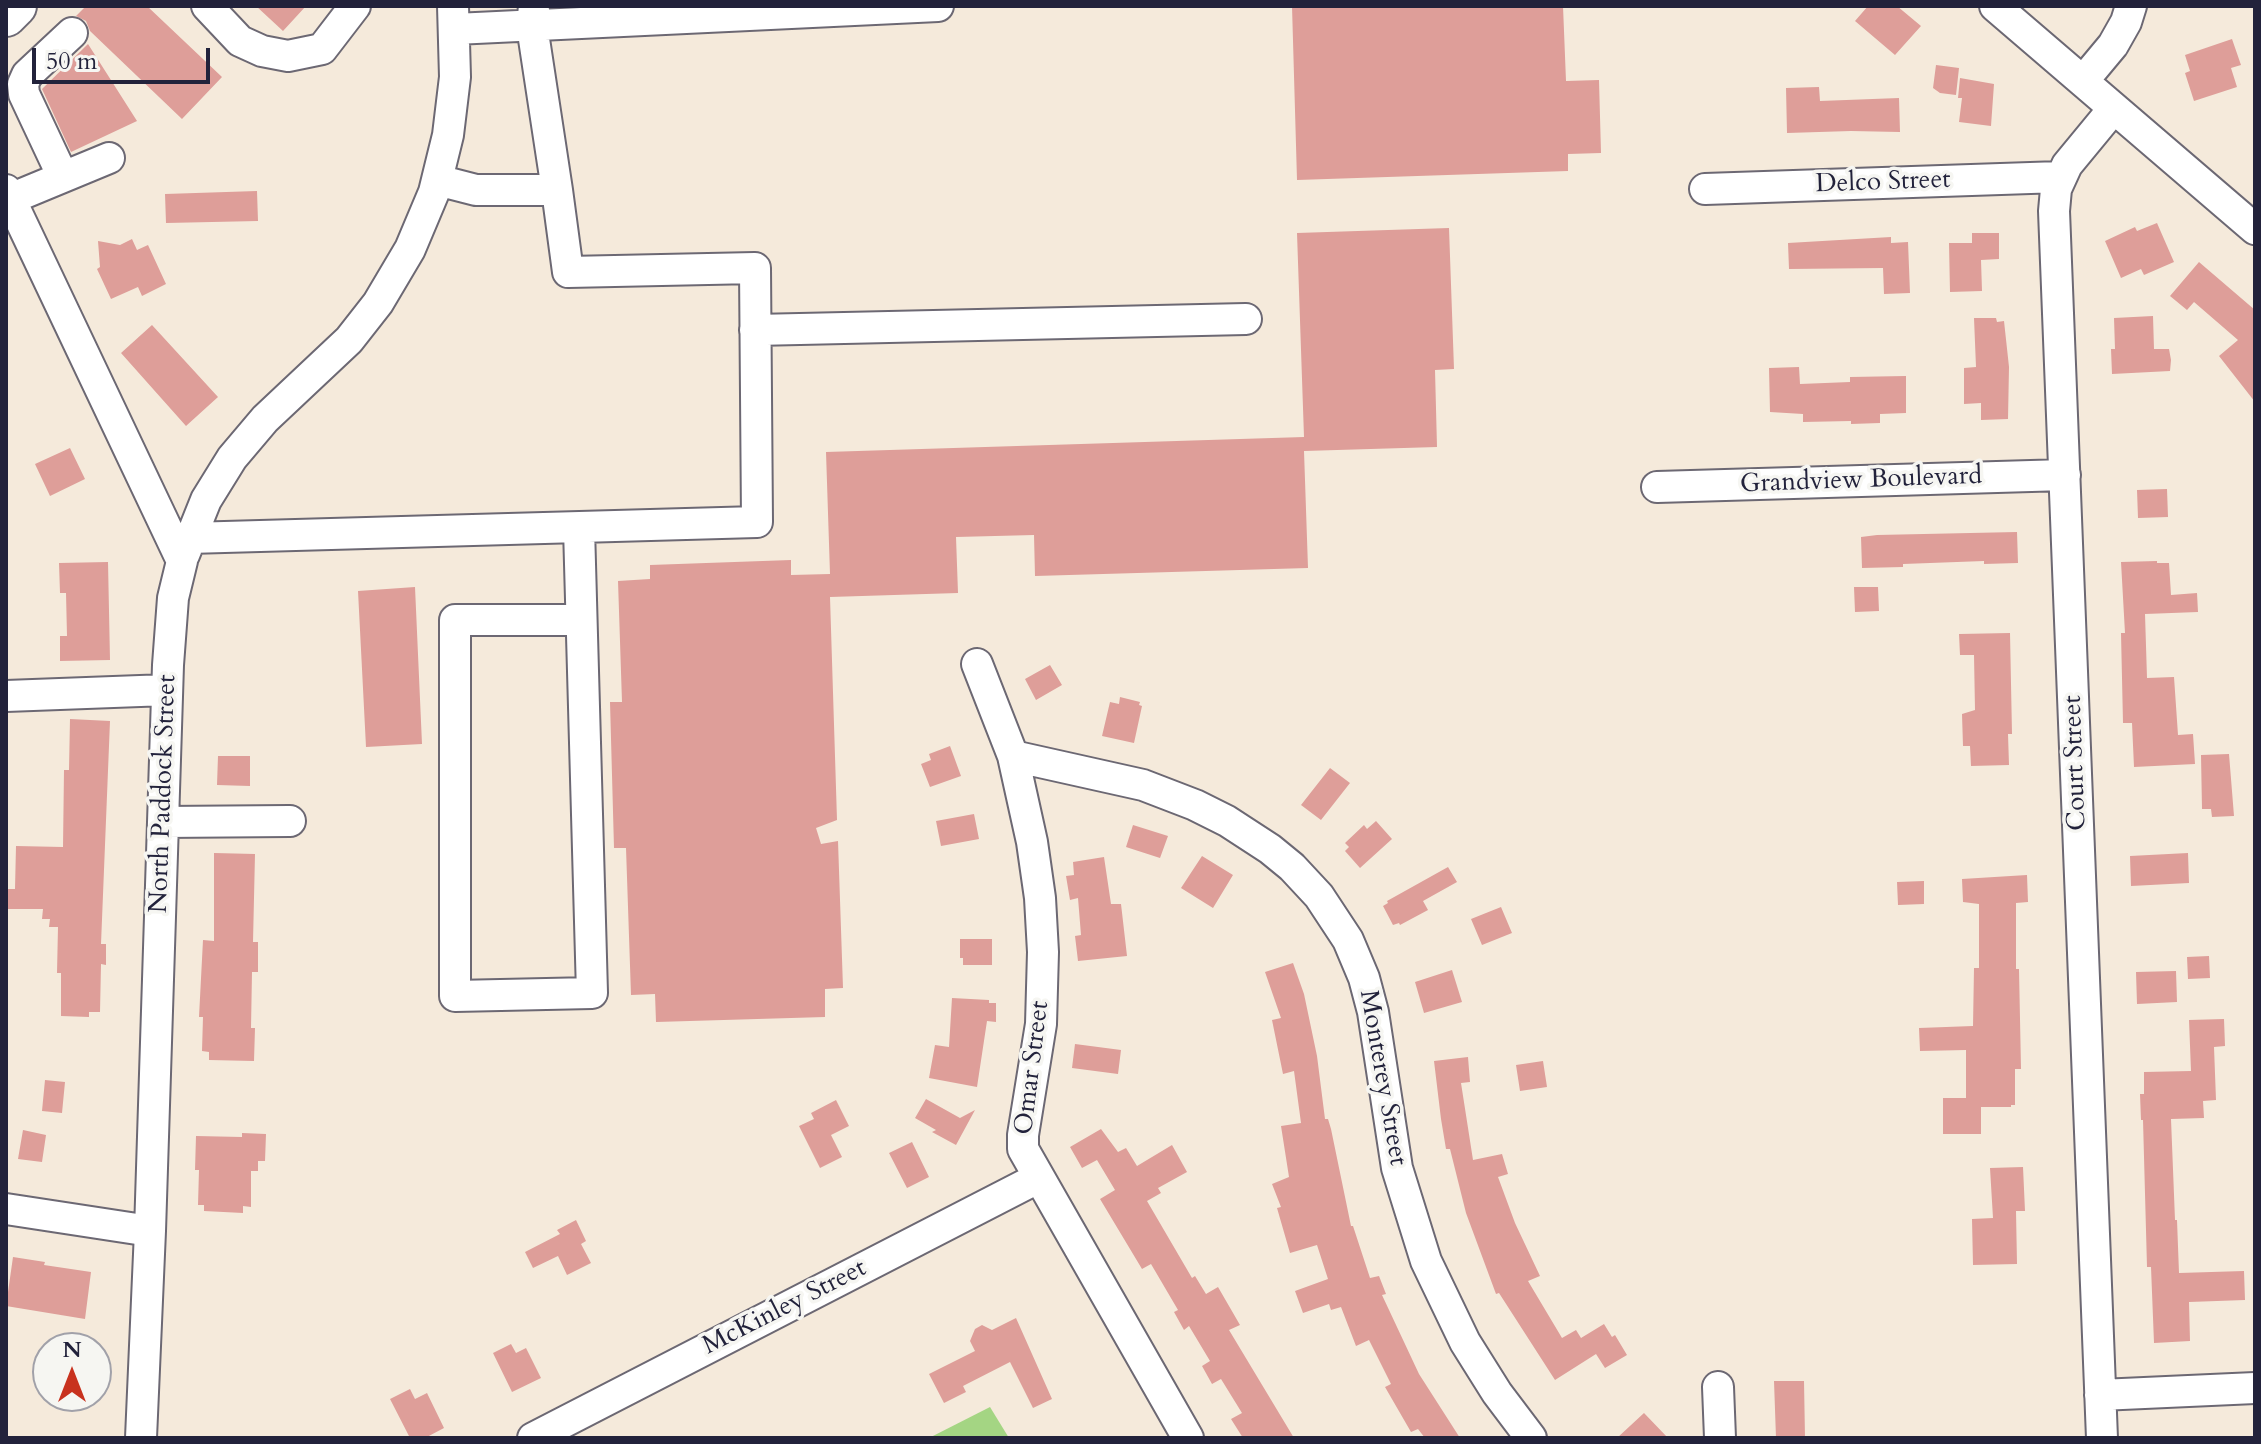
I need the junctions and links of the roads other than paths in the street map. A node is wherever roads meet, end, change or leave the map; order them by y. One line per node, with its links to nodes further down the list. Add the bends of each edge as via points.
1 (16, 6): 7 (main road)
2 (207, 6): 3 (street, via 240,41 288,56 322,49)
3 (355, 6)
4 (938, 6): 8 (street)
5 (1995, 6): 12 (street)
6 (2131, 6): 12 (street, via 2120,34)
7 (6, 16)
8 (533, 16): 9 (street); 19 (street)
9 (454, 18): 17 (street, North Paddock Street, via 454,97)
10 (72, 33): 11 (street)
11 (16, 66): 15 (street)
12 (2083, 81): 13 (street)
13 (2114, 108): 16 (street, Court Street); 21 (street)
14 (109, 158): 15 (street)
15 (63, 177): 20 (street)
16 (2060, 177): 18 (street, Delco Street); 24 (street, Court Street, via 2054,211)
17 (437, 180): 19 (street, via 476,190); 27 (street, North Paddock Street, via 410,249 378,303 338,352 242,444 214,485)
18 (1705, 189)
19 (557, 190): 23 (street, via 568,272 755,268)
20 (8, 194): 27 (street)
21 (2255, 229)
22 (1246, 319): 23 (street)
23 (755, 330): 26 (street, via 757,522)
24 (2065, 475): 25 (street, Grandview Boulevard); 40 (street, Court Street)
25 (1657, 487)
26 (579, 528): 27 (street); 28 (street)
27 (186, 549): 30 (street, North Paddock Street, via 170,627)
28 (581, 620): 28 (street, via 592,993 455,996 455,620)
29 (977, 664): 32 (street, Omar Street)
30 (167, 690): 31 (street); 34 (street, North Paddock Street)
31 (6, 696)
32 (1013, 756): 35 (street, Omar Street, via 1032,842 1042,925 1041,1024 1022,1143); 44 (street, Monterey Street, via 1143,785 1195,805 1270,849 1319,896 1348,940 1368,989 1397,1168 1426,1261 1465,1342)
33 (290, 821): 34 (street)
34 (163, 822): 37 (street, North Paddock Street)
35 (1038, 1178): 42 (street, McKinley Street); 43 (street, Omar Street)
36 (6, 1209): 37 (street)
37 (150, 1231): 41 (street, North Paddock Street)
38 (1718, 1387): 45 (street)
39 (2255, 1388): 40 (street)
40 (2100, 1395): 46 (street, Court Street)
41 (141, 1438)
42 (533, 1438)
43 (1188, 1438)
44 (1531, 1438)
45 (1720, 1438)
46 (2102, 1438)

